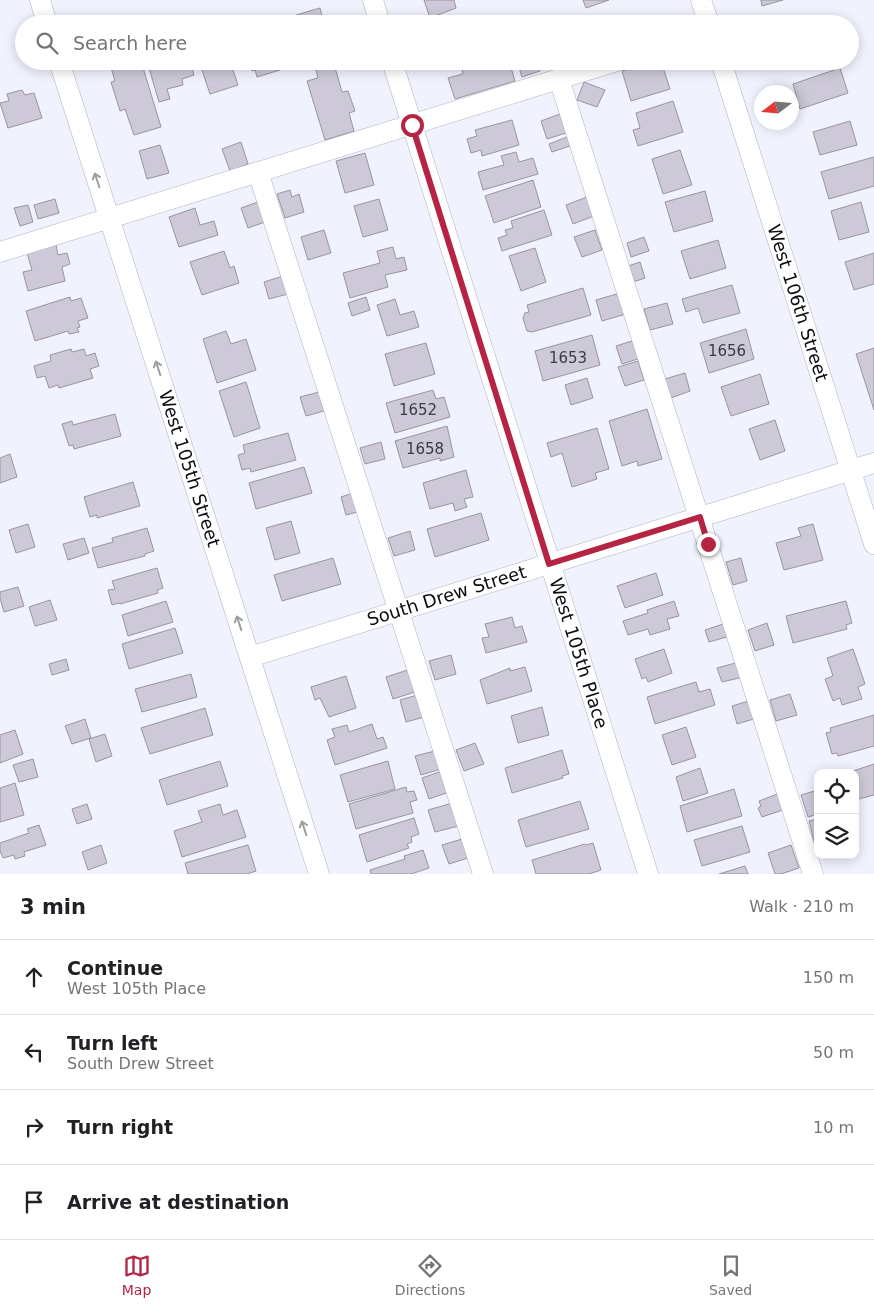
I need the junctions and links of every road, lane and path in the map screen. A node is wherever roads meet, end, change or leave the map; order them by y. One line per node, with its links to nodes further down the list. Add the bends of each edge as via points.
1 (40, 0): 4 (street)
2 (373, 0): 5 (street)
3 (701, 0): 6 (street)
4 (45, 15)
5 (377, 15)
6 (706, 15)
7 (63, 70): 14 (street, West 105th Street, one-way to 7)
8 (395, 70): 12 (street, West 105th Place)
9 (588, 70): 11 (street)
10 (724, 70): 17 (street, West 106th Street)
11 (559, 79): 12 (street); 18 (street)
12 (412, 125): 13 (street); 20 (street, West 105th Place)
13 (258, 172): 14 (street); 21 (street)
14 (110, 218): 15 (street); 22 (street, West 105th Street, one-way to 14)
15 (0, 252)
16 (874, 463): 17 (street, South Drew Street)
17 (850, 471): 18 (street, South Drew Street); 19 (street, West 106th Street)
18 (700, 517): 20 (street, South Drew Street); 26 (street)
19 (874, 544)
20 (549, 564): 21 (street, South Drew Street); 25 (street, West 105th Place)
21 (398, 610): 22 (street, South Drew Street); 24 (street)
22 (250, 657): 23 (street, West 105th Street, one-way to 22)
23 (319, 874)
24 (483, 874)
25 (648, 874)
26 (813, 874)

